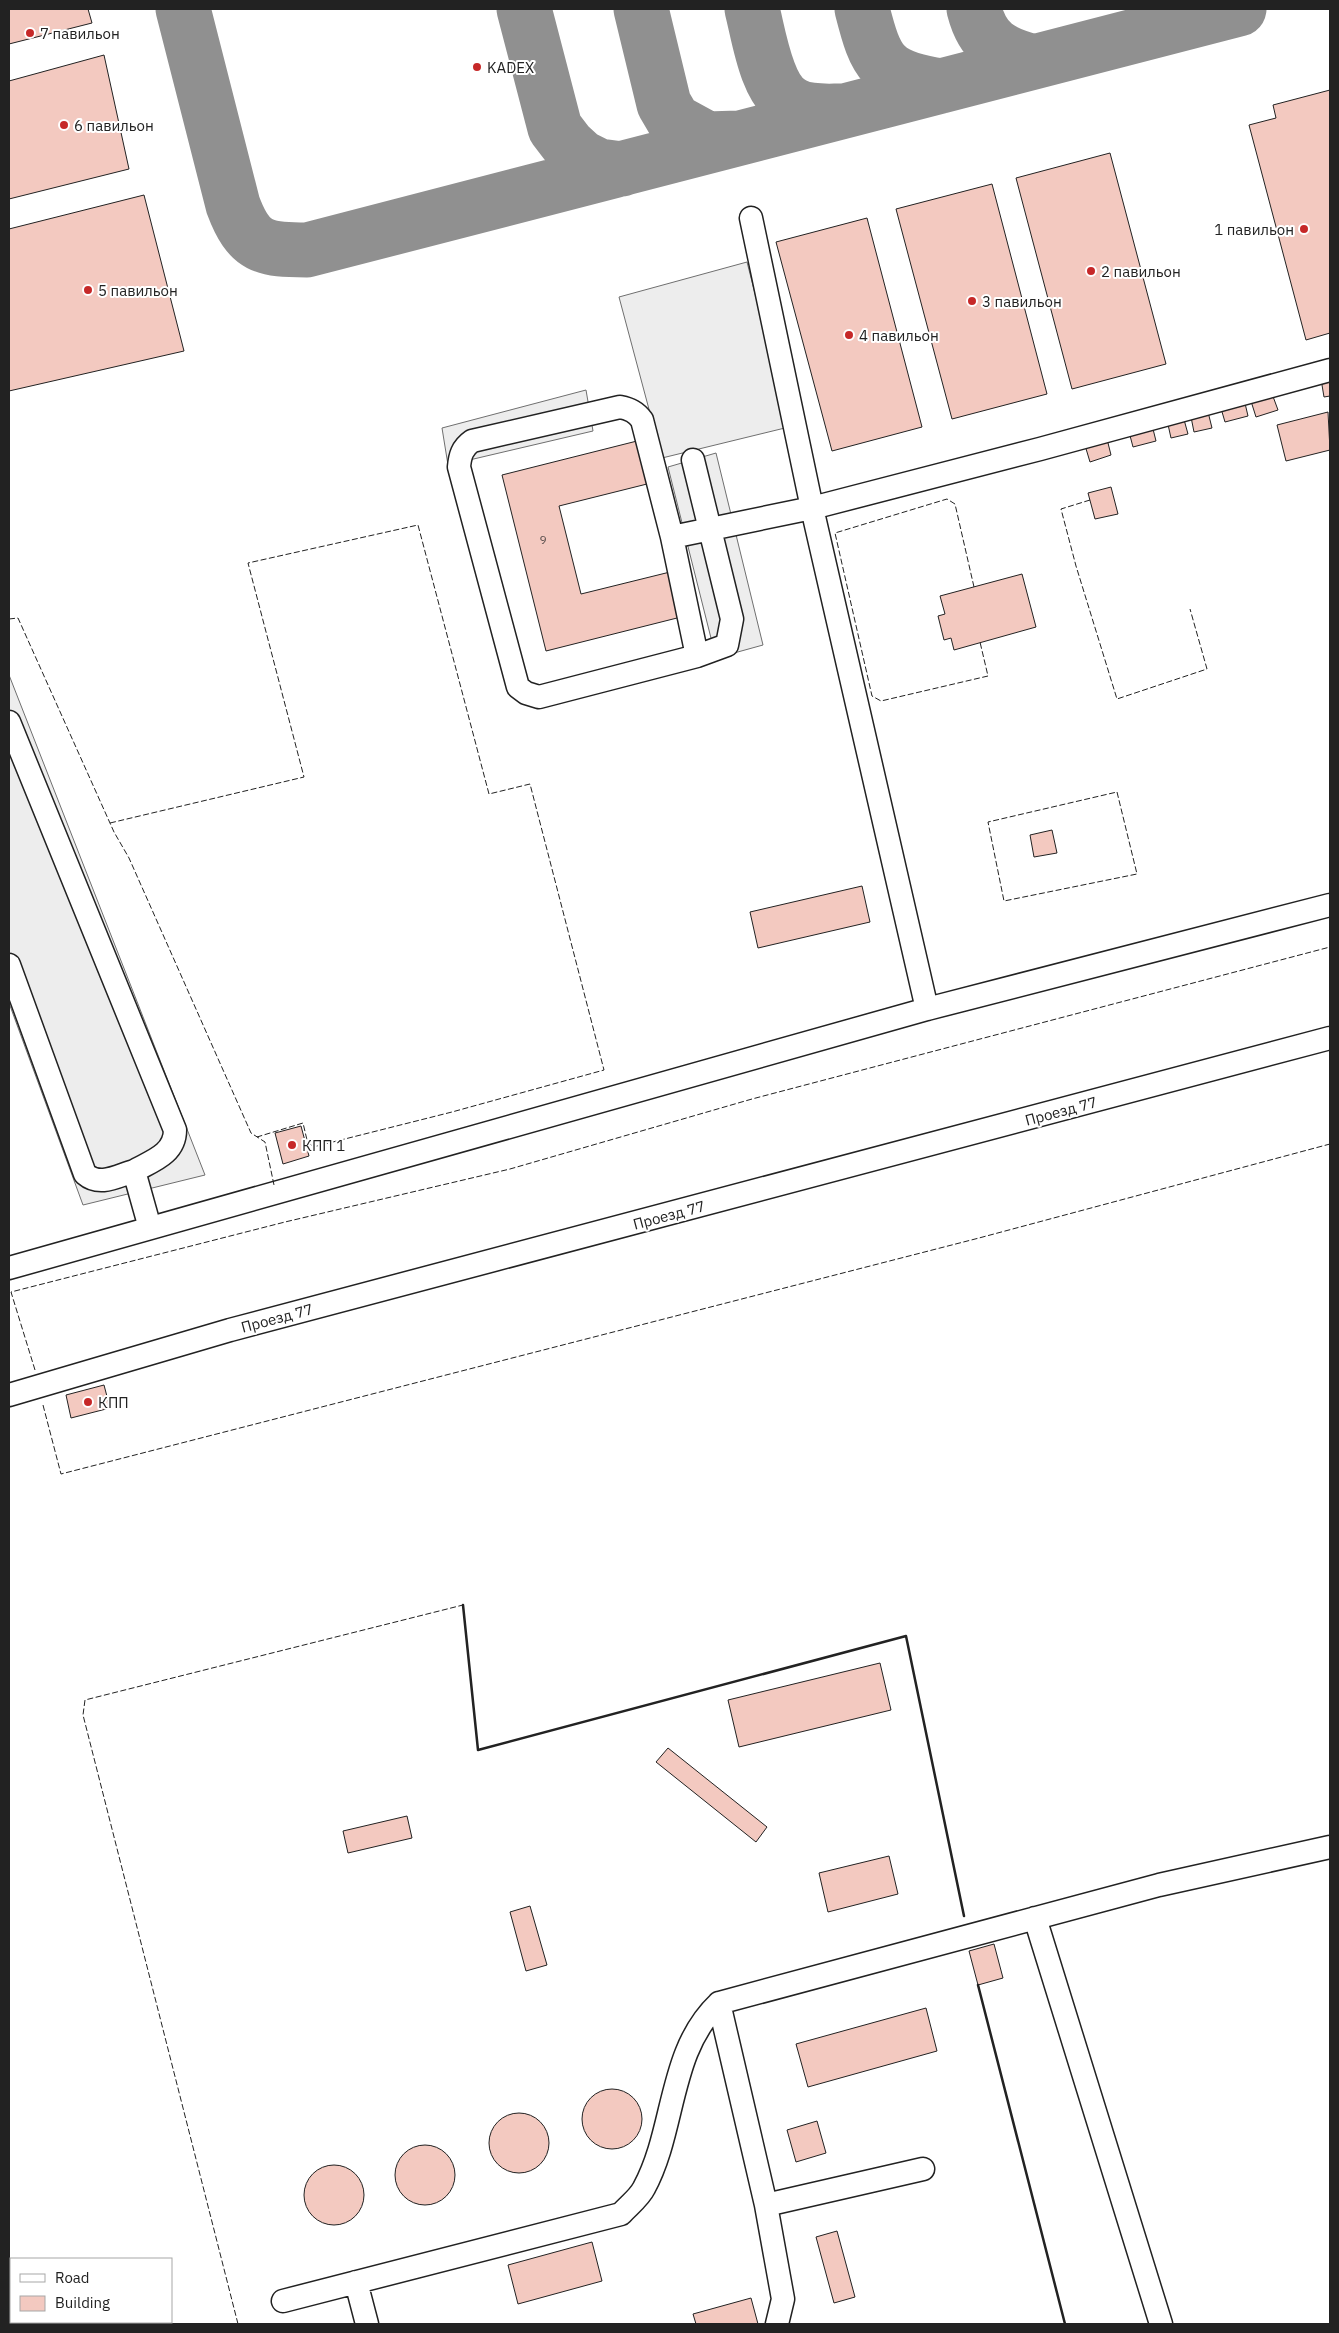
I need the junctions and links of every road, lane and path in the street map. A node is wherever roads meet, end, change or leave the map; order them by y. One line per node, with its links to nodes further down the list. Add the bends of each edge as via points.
1 (752, 218): 4 (lane)
2 (1330, 370): 4 (lane)
3 (693, 460): 5 (lane)
4 (812, 508): 5 (lane); 11 (lane)
5 (709, 529): 6 (lane); 7 (lane, via 732,619 731,634 727,645)
6 (672, 537): 7 (lane); 7 (lane, via 642,420 630,410 620,407 472,441 465,446 460,457 459,467 518,687 539,697)
7 (697, 656)
8 (9, 722): 13 (lane, via 175,1130 175,1139 164,1155)
9 (1330, 905): 11 (lane)
10 (9, 965): 13 (lane, via 85,1174 103,1181)
11 (927, 1009): 14 (lane)
12 (1330, 1038): 16 (lane, Проезд 77, via 230,1330)
13 (134, 1171): 14 (lane)
14 (150, 1228): 15 (lane)
15 (9, 1268)
16 (9, 1395)
17 (1330, 1847): 18 (lane, via 1159,1885)
18 (1035, 1918): 19 (lane); 26 (lane)
19 (719, 2002): 21 (lane); 22 (lane, via 705,2016 689,2042 656,2161 643,2190 621,2214)
20 (923, 2169): 21 (lane)
21 (766, 2204): 25 (lane, via 783,2299)
22 (356, 2282): 23 (lane); 24 (lane)
23 (283, 2300)
24 (367, 2324)
25 (777, 2324)
26 (1161, 2324)

